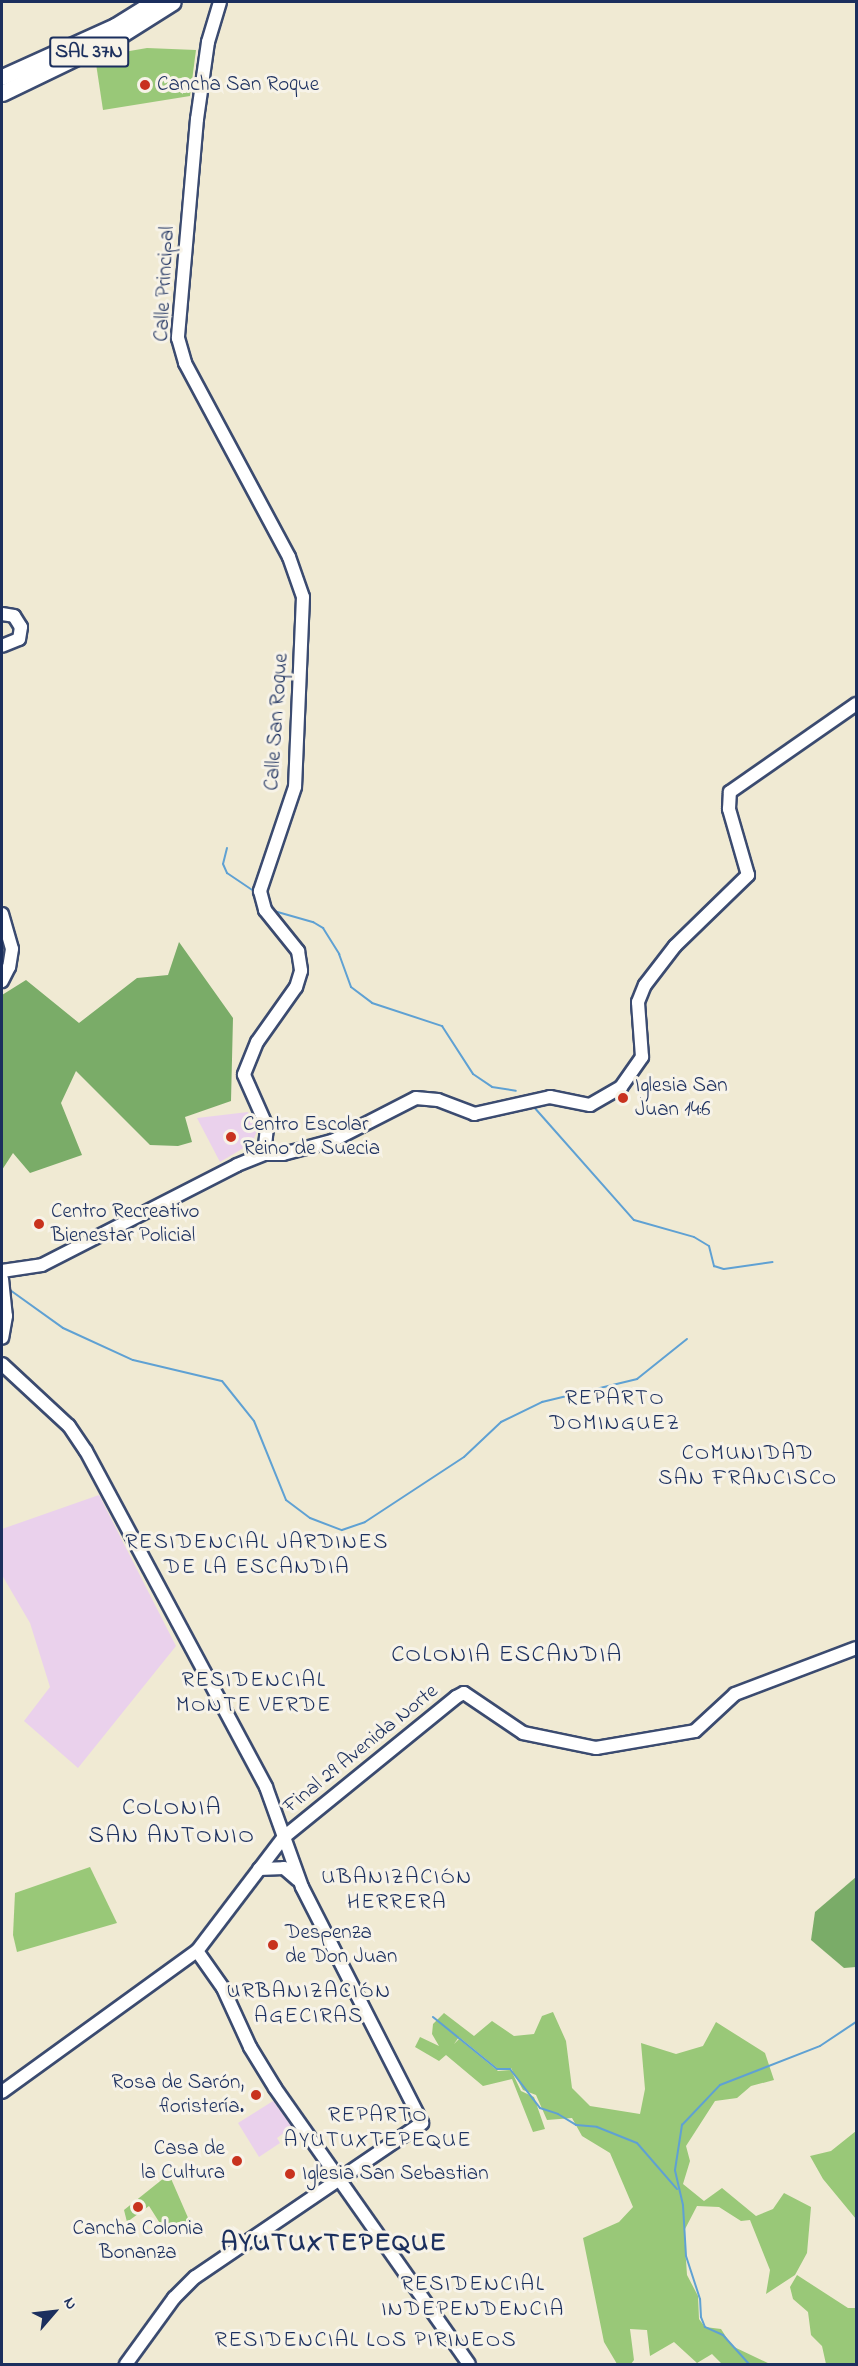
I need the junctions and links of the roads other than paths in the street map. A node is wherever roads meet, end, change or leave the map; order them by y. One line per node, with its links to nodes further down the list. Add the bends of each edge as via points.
1 (154, 2): 4 (highway, SAL 37N, via 115,26)
2 (173, 2): 5 (highway, SAL 37N, via 116,39)
3 (220, 2): 6 (street, Calle Principal, via 208,42 197,119 178,338 185,363 289,557 301,585)
4 (2, 77)
5 (2, 93)
6 (302, 613): 12 (street, Calle San Roque, via 295,787 260,891 266,910 298,951 301,972 296,987 257,1042 244,1075 267,1127)
7 (2, 614): 8 (street, via 14,616 21,633 14,644)
8 (2, 645)
9 (856, 705): 12 (street, via 730,792 729,809 748,874 672,949 645,985 638,1002 642,1057 621,1087 590,1105 550,1097 474,1114 438,1100 416,1098 332,1141 283,1154)
10 (2, 914): 11 (street, via 12,949)
11 (2, 981)
12 (264, 1154): 13 (street, via 42,1265)
13 (2, 1270)
14 (2, 1279): 15 (street, via 6,1316)
15 (2, 1338)
16 (2, 1364): 18 (street, via 78,1438 262,1779)
17 (856, 1648): 18 (street, Final 29 Avenida Norte, via 755,1684 716,1708 688,1733 669,1733 596,1748 523,1733 464,1693)
18 (284, 1837): 19 (street, Final 29 Avenida Norte); 20 (street)
19 (259, 1869): 20 (street, via 284,1868); 21 (street, Final 29 Avenida Norte)
20 (302, 1887): 23 (street, via 422,2123)
21 (196, 1951): 22 (street, Final 29 Avenida Norte); 23 (street, via 223,1988 255,2056)
22 (2, 2092)
23 (340, 2179): 24 (street, via 190,2282); 25 (street)
24 (126, 2364)
25 (469, 2364)

